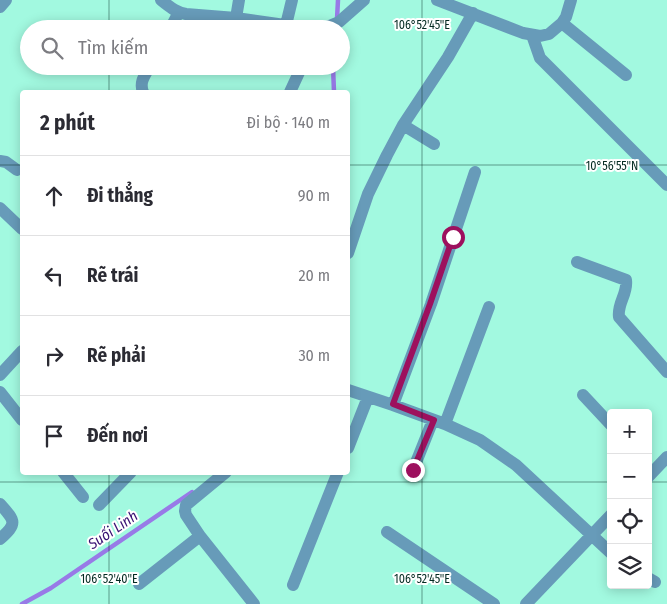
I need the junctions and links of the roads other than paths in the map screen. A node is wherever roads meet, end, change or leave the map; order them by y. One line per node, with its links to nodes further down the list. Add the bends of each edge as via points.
1 (6, 0): 8 (street)
2 (160, 0): 9 (street)
3 (239, 0): 11 (street)
4 (292, 0): 14 (street)
5 (364, 0): 15 (street)
6 (437, 0): 10 (street)
7 (572, 0): 16 (street)
8 (0, 7)
9 (179, 12): 11 (street); 12 (street)
10 (473, 13): 17 (street); 23 (street)
11 (236, 18): 13 (street)
12 (175, 20)
13 (250, 20)
14 (287, 20)
15 (342, 20)
16 (562, 23): 17 (street, via 549,34); 20 (street)
17 (532, 35): 28 (street, via 540,58)
18 (145, 75): 21 (street, via 141,82)
19 (298, 75): 22 (street)
20 (626, 75)
21 (142, 90)
22 (291, 90)
23 (403, 124): 24 (street); 31 (street, via 368,194)
24 (434, 144)
25 (0, 161): 26 (street)
26 (17, 170)
27 (475, 172): 41 (street)
28 (667, 185)
29 (0, 208): 30 (street)
30 (20, 227)
31 (350, 247)
32 (576, 262): 35 (street, via 626,280 619,316)
33 (489, 307): 44 (street)
34 (20, 353): 36 (street)
35 (667, 372)
36 (0, 374)
37 (350, 391): 40 (street)
38 (0, 392): 42 (street)
39 (583, 395): 43 (street)
40 (368, 397): 41 (street); 45 (street)
41 (393, 404): 44 (street)
42 (20, 417)
43 (607, 420)
44 (439, 422): 48 (street); 58 (street, via 480,440 516,465)
45 (350, 443)
46 (667, 457): 47 (street)
47 (652, 469)
48 (413, 470)
49 (65, 475): 53 (street)
50 (128, 475): 55 (street)
51 (222, 475): 59 (street, via 186,505 186,515)
52 (337, 475): 63 (street)
53 (83, 497)
54 (0, 504): 60 (street, via 13,523)
55 (99, 505)
56 (607, 519): 58 (street)
57 (387, 532): 65 (street)
58 (592, 535): 61 (street); 66 (street)
59 (200, 536): 62 (street); 64 (street)
60 (0, 539)
61 (607, 549)
62 (139, 584)
63 (293, 585)
64 (254, 604)
65 (494, 604)
66 (526, 604)

